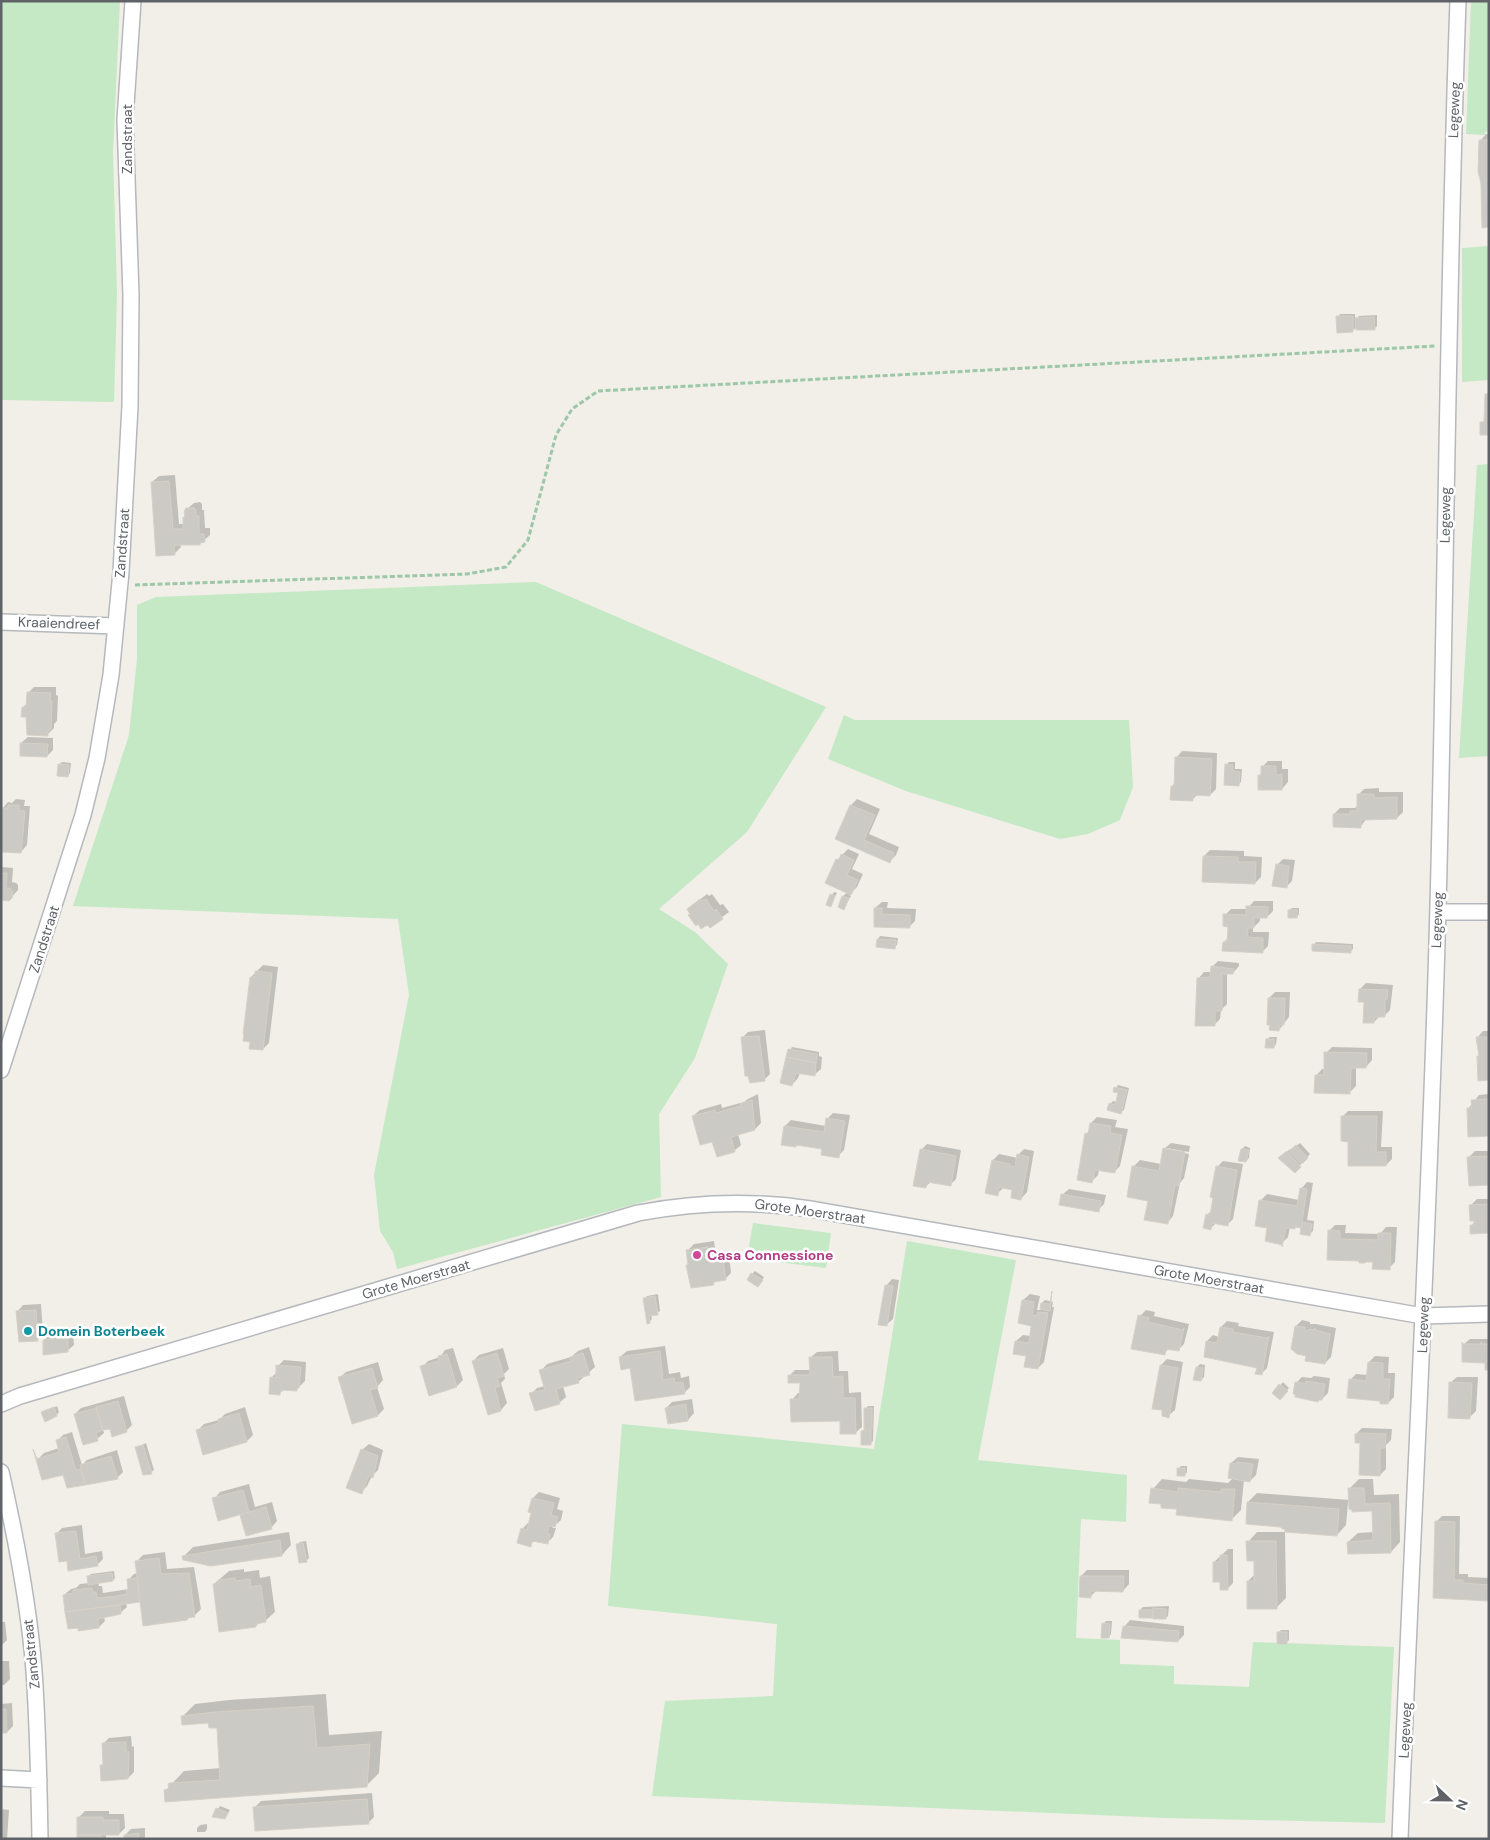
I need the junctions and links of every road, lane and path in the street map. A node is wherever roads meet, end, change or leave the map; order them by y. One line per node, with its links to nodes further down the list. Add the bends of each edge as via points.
1 (133, 1): 4 (street, Zandstraat, via 125,120 132,295 131,376)
2 (1458, 1): 3 (street, Legeweg)
3 (1448, 346): 4 (path, via 598,391 572,409 556,436 528,540 506,568 467,574); 7 (street, Legeweg)
4 (120, 585): 6 (street, Zandstraat)
5 (1, 622): 6 (street, Kraaiendreef)
6 (116, 626): 9 (street, Zandstraat, via 107,703 83,816)
7 (1438, 912): 8 (street); 11 (street, Legeweg)
8 (1489, 912)
9 (1, 1070)
10 (1489, 1314): 11 (street, Grote Moerstraat)
11 (1423, 1316): 12 (street, Grote Moerstraat, via 802,1208 762,1203 717,1203 638,1214 39,1390); 17 (street, Legeweg)
12 (1, 1404)
13 (1, 1472): 15 (street, Zandstraat, via 29,1625)
14 (1, 1778): 15 (street)
15 (38, 1780): 16 (street, Zandstraat)
16 (40, 1839)
17 (1400, 1839)

